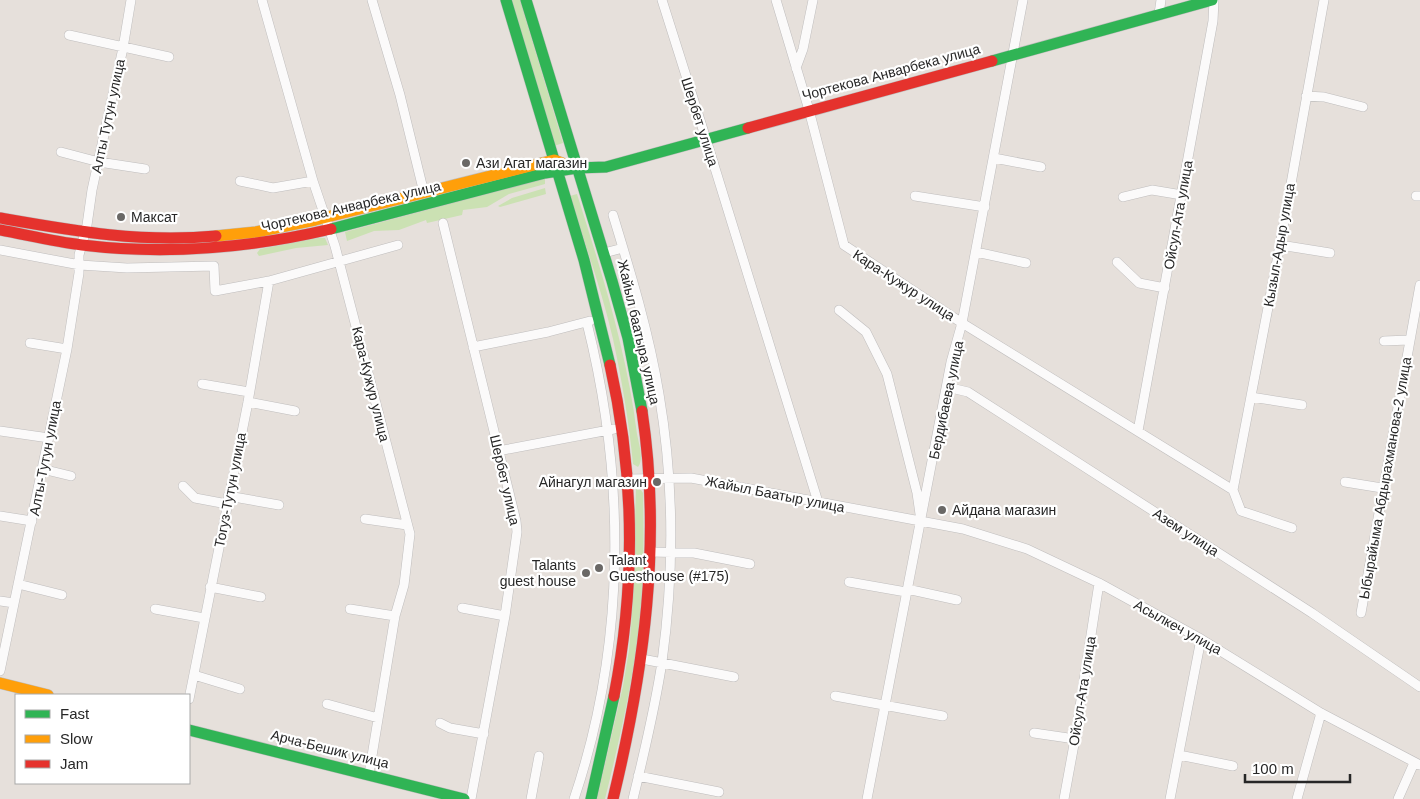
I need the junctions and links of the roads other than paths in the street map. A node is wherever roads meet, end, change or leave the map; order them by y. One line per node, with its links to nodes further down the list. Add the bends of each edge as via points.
1 (131, 0): 15 (street, Алты Тутун улица)
2 (262, 0): 31 (street, Кара-Кужур улица)
3 (372, 0): 32 (street)
4 (506, 0): 26 (main road)
5 (526, 0): 28 (main road, Жайыл баатыра улица)
6 (662, 0): 22 (street, Шербет улица)
7 (776, 0): 18 (street, Кара-Кужур улица)
8 (813, 0): 18 (street)
9 (1024, 0): 16 (street, Бердибаева улица)
10 (1161, 0): 13 (street)
11 (1213, 0): 13 (main road, Чортекова Анварбека улица); 33 (street, Ойсул-Ата улица, via 1213,21)
12 (1324, 0): 19 (street, Кызыл-Адыр улица)
13 (1159, 14): 16 (main road, Чортекова Анварбека улица)
14 (70, 36): 15 (street)
15 (123, 48): 17 (street); 25 (street, Алты Тутун улица)
16 (1014, 54): 21 (main road, Чортекова Анварбека улица); 24 (street, Бердибаева улица)
17 (169, 57)
18 (796, 68): 21 (street, Кара-Кужур улица)
19 (1306, 96): 20 (street); 45 (street, Кызыл-Адыр улица)
20 (1364, 107)
21 (808, 110): 22 (main road, Чортекова Анварбека улица); 61 (street, Кара-Кужур улица, via 844,246)
22 (706, 139): 28 (main road, Чортекова Анварбека улица, via 606,167); 90 (street, Шербет улица)
23 (61, 152): 25 (street)
24 (994, 158): 27 (street); 36 (street, Бердибаева улица)
25 (98, 162): 29 (street); 42 (street, Алты Тутун улица, via 88,225)
26 (555, 165): 28 (main road); 32 (main road, Чортекова Анварбека улица); 40 (main road, Чортекова Анварбека улица); 59 (main road)
27 (1041, 166)
28 (577, 168): 49 (main road, Жайыл баатыра улица)
29 (145, 169)
30 (240, 181): 31 (street, via 273,188)
31 (313, 181): 40 (street, Кара-Кужур улица)
32 (424, 193): 40 (main road, Чортекова Анварбека улица)
33 (1182, 195): 35 (street, via 1152,190); 57 (street, Ойсул-Ата улица)
34 (915, 196): 36 (street)
35 (1124, 197)
36 (984, 207): 48 (street, Бердибаева улица)
37 (613, 215): 46 (street)
38 (0, 218): 42 (main road, Чортекова Анварбека улица)
39 (443, 223): 65 (street, Шербет улица)
40 (327, 224): 42 (main road, Чортекова Анварбека улица, via 201,238 131,238); 43 (main road, Чортекова Анварбека улица, via 240,246 163,250); 51 (street, Кара-Кужур улица)
41 (0, 230): 43 (main road, Чортекова Анварбека улица)
42 (84, 232): 43 (street, Алты Тутун улица)
43 (81, 245): 54 (street, Алты-Тутун улица)
44 (398, 245): 51 (street)
45 (1280, 245): 50 (street); 70 (street, Кызыл-Адыр улица)
46 (623, 248): 49 (street); 82 (street, via 656,374)
47 (0, 250): 54 (street)
48 (976, 252): 53 (street); 61 (street, Бердибаева улица)
49 (604, 253): 84 (main road, Жайыл баатыра улица, via 636,372)
50 (1330, 253)
51 (339, 262): 55 (street); 96 (street, Кара-Кужур улица)
52 (1117, 262): 57 (street, via 1139,283)
53 (1026, 263)
54 (80, 265): 55 (street, via 127,268 214,266 215,291); 66 (street, Алты-Тутун улица)
55 (269, 281): 69 (street, Тогуз-Тутун улица)
56 (1420, 285): 62 (street, Ыбырайыма Абдырахманова-2 улица)
57 (1165, 288): 76 (street, Ойсул-Ата улица)
58 (838, 310): 95 (street, via 866,332 887,374)
59 (600, 318): 60 (street); 74 (main road)
60 (587, 322): 65 (street); 75 (street)
61 (962, 323): 68 (street, Бердибаева улица); 76 (street, Кара-Кужур улица)
62 (1409, 340): 63 (street); 87 (street, Ыбырайыма Абдырахманова-2 улица)
63 (1384, 341)
64 (30, 342): 66 (street)
65 (474, 347): 79 (street, Шербет улица)
66 (66, 349): 78 (street, Алты-Тутун улица)
67 (202, 384): 69 (street)
68 (947, 387): 95 (street, Бердибаева улица); 125 (street, Азем улица, via 968,392 1304,608)
69 (250, 392): 71 (street, Тогуз-Тутун улица)
70 (1251, 397): 72 (street); 88 (street, Кызыл-Адыр улица)
71 (248, 402): 73 (street); 89 (street, Тогуз-Тутун улица)
72 (1302, 406)
73 (295, 411)
74 (622, 428): 75 (street); 83 (main road)
75 (608, 430): 79 (street); 150 (street, via 615,515 612,615 586,762)
76 (1138, 430): 88 (street, Кара-Кужур улица)
77 (0, 431): 78 (street)
78 (49, 438): 80 (street, Алты-Тутун улица)
79 (498, 451): 116 (street, Шербет улица, via 517,532)
80 (42, 470): 81 (street); 94 (street, Алты-Тутун улица)
81 (71, 476)
82 (669, 478): 84 (street, Жайыл Баатыр улица); 90 (street, Жайыл Баатыр улица, via 691,478); 99 (street)
83 (628, 479): 84 (street, Жайыл Баатыр улица); 151 (main road, via 629,577 622,657)
84 (649, 479): 98 (main road, Жайыл баатыра улица)
85 (1345, 482): 87 (street)
86 (183, 486): 89 (street, via 194,498)
87 (1382, 488): 114 (street, Ыбырайыма Абдырахманова-2 улица)
88 (1233, 490): 97 (street, via 1240,512)
89 (227, 500): 91 (street); 104 (street, Тогуз-Тутун улица)
90 (818, 502): 95 (street, Жайыл Баатыр улица)
91 (279, 505)
92 (0, 516): 94 (street)
93 (364, 519): 96 (street)
94 (32, 521): 103 (street, Алты-Тутун улица)
95 (922, 522): 102 (street, Асылкеч улица, via 963,529 1027,549); 105 (street, Бердибаева улица)
96 (408, 525): 115 (street, Кара-Кужур улица, via 410,540 404,585)
97 (1292, 528)
98 (651, 552): 99 (street); 119 (main road, Жайыл баатыра улица)
99 (671, 552): 100 (street); 120 (street)
100 (750, 564)
101 (849, 582): 105 (street)
102 (1099, 583): 118 (street, Асылкеч улица); 139 (street, Ойсул-Ата улица)
103 (18, 584): 106 (street); 110 (street, Алты-Тутун улица)
104 (210, 587): 107 (street); 117 (street, Тогуз-Тутун улица)
105 (907, 590): 108 (street); 131 (street, Бердибаева улица)
106 (62, 594)
107 (261, 597)
108 (957, 600)
109 (0, 601): 110 (street)
110 (14, 603): 121 (street, Алты-Тутун улица)
111 (462, 608): 116 (street)
112 (155, 609): 117 (street)
113 (350, 609): 115 (street)
114 (1361, 613)
115 (395, 616): 134 (street, Кара-Кужур улица)
116 (506, 616): 138 (street, Шербет улица)
117 (204, 618): 122 (street, Тогуз-Тутун улица)
118 (1201, 639): 132 (street, Асылкеч улица); 140 (street)
119 (642, 660): 120 (street); 152 (main road, Жайыл баатыра улица)
120 (662, 662): 123 (street); 145 (street)
121 (0, 671)
122 (194, 675): 126 (street); 128 (street, Тогуз-Тутун улица)
123 (734, 677)
124 (0, 683): 127 (main road)
125 (1420, 687)
126 (240, 689)
127 (44, 694)
128 (190, 694)
129 (835, 696): 131 (street)
130 (327, 704): 134 (street)
131 (885, 705): 133 (street); 154 (street, Бердибаева улица)
132 (1321, 713): 142 (street, Асылкеч улица); 157 (street)
133 (943, 716)
134 (378, 718): 144 (street, Кара-Кужур улица)
135 (440, 723): 138 (street)
136 (190, 730): 144 (main road, Арча-Бешик улица)
137 (1034, 733): 139 (street)
138 (484, 734): 148 (street, Шербет улица)
139 (1075, 739): 155 (street, Ойсул-Ата улица)
140 (1179, 755): 143 (street); 156 (street)
141 (539, 756): 149 (street)
142 (1417, 764): 158 (street)
143 (1233, 766)
144 (369, 774): 147 (main road, Арча-Бешик улица)
145 (638, 776): 146 (street); 153 (street)
146 (718, 792)
147 (464, 799)
148 (471, 799)
149 (531, 799)
150 (574, 799)
151 (591, 799)
152 (613, 799)
153 (633, 799)
154 (867, 799)
155 (1064, 799)
156 (1170, 799)
157 (1297, 799)
158 (1398, 799)

